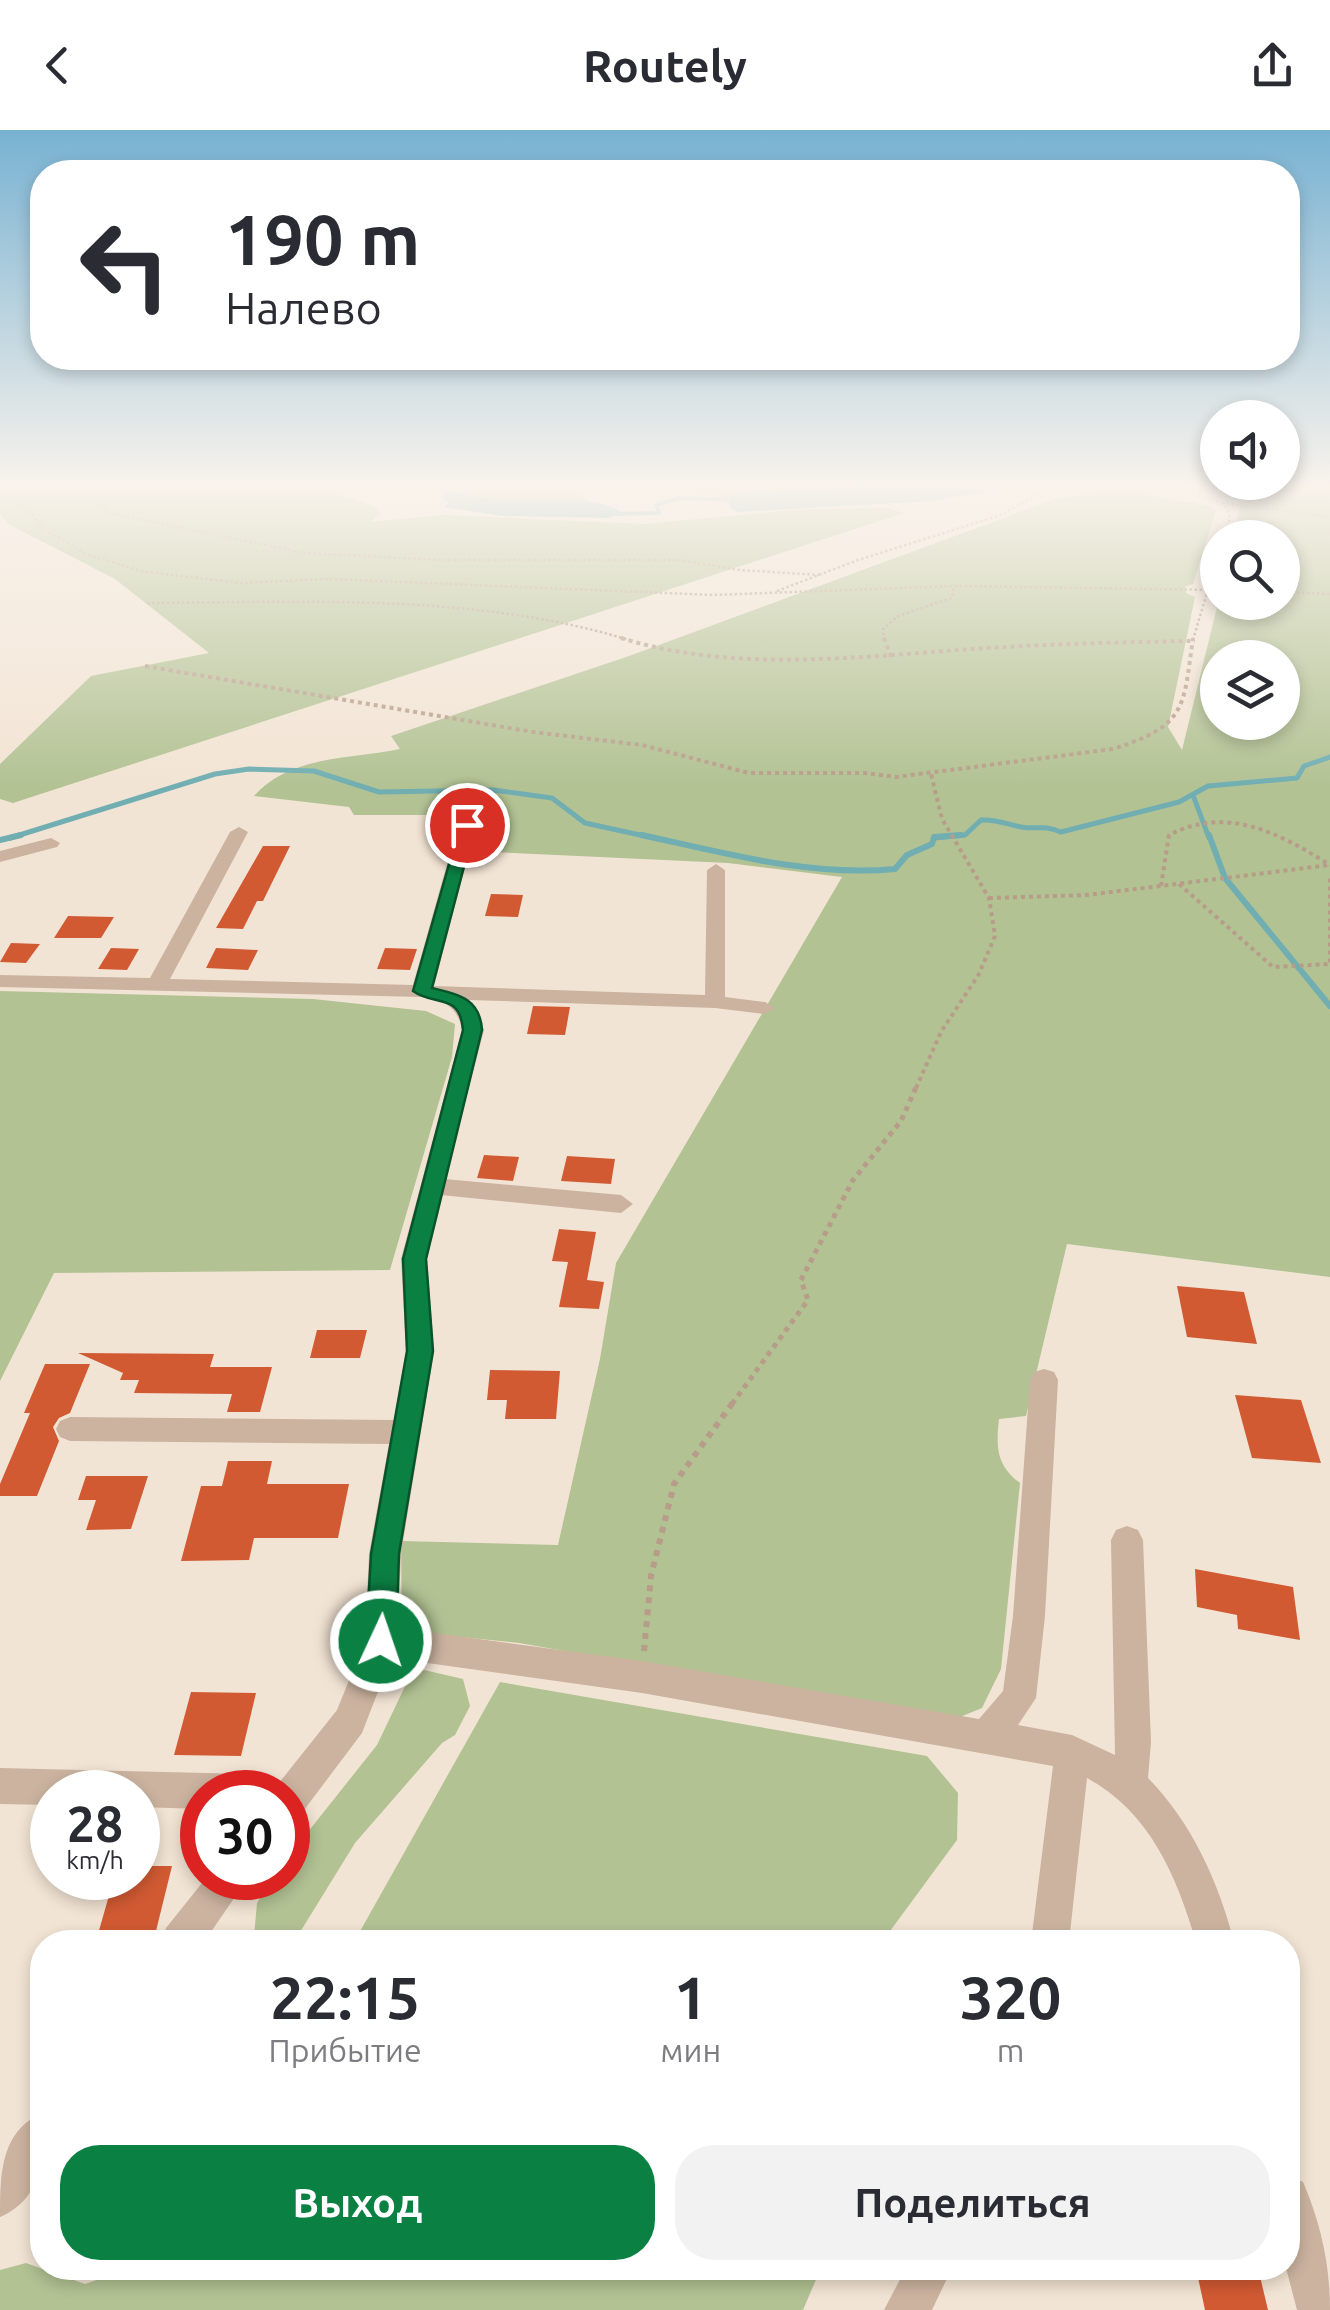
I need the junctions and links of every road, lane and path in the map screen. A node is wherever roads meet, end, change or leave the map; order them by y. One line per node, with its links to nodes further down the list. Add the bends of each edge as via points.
1 (466, 585): 6 (path)
2 (795, 585): 6 (path)
3 (954, 586): 4 (path); 6 (path); 11 (path, via 952,598 898,616 883,629)
4 (1200, 589)
5 (1300, 593): 7 (path)
6 (771, 594)
7 (1330, 594)
8 (147, 603): 11 (path, via 318,602 472,611 727,658)
9 (1200, 612): 10 (path)
10 (1196, 640): 11 (path); 13 (path, via 1184,700 1171,724 1147,738 1080,755)
11 (891, 657)
12 (144, 666): 13 (path, via 532,732 642,744 749,773)
13 (931, 774): 22 (path, via 946,827)
14 (467, 825): 26 (street)
15 (239, 832): 25 (street)
16 (51, 843): 17 (street)
17 (0, 858)
18 (716, 870): 27 (street)
19 (1330, 876): 23 (path)
20 (1179, 884): 21 (path); 21 (path, via 1330,865 1276,832 1240,821 1206,822 1168,835); 23 (path, via 1273,966)
21 (1160, 886): 22 (path)
22 (988, 898): 36 (path, via 995,936 978,974 900,1121 853,1180 801,1280 808,1300 674,1484 651,1576)
23 (1330, 964)
24 (0, 981): 25 (street)
25 (158, 983): 26 (street)
26 (430, 992): 27 (street); 29 (street, via 459,1000 471,1014 472,1030)
27 (714, 1002): 28 (street)
28 (765, 1008)
29 (430, 1186): 30 (street); 33 (street, via 414,1259 420,1351)
30 (621, 1204)
31 (1044, 1380): 37 (street, via 1018,1698)
32 (70, 1429): 33 (street)
33 (406, 1432): 35 (street, via 385,1554)
34 (1126, 1540): 40 (street)
35 (381, 1641): 36 (street); 39 (street, via 350,1722)
36 (642, 1678): 37 (street)
37 (987, 1735): 38 (street)
38 (1072, 1752): 40 (street); 45 (street)
39 (310, 1771)
40 (1130, 1784): 46 (street, via 1171,1832)
41 (0, 1786): 42 (street)
42 (180, 1790)
43 (213, 1900): 44 (street)
44 (189, 1930)
45 (1051, 1930)
46 (1212, 1930)
47 (30, 2151): 48 (street)
48 (0, 2195)
49 (1300, 2239): 52 (street)
50 (923, 2280): 51 (street)
51 (907, 2310)
52 (1320, 2310)

